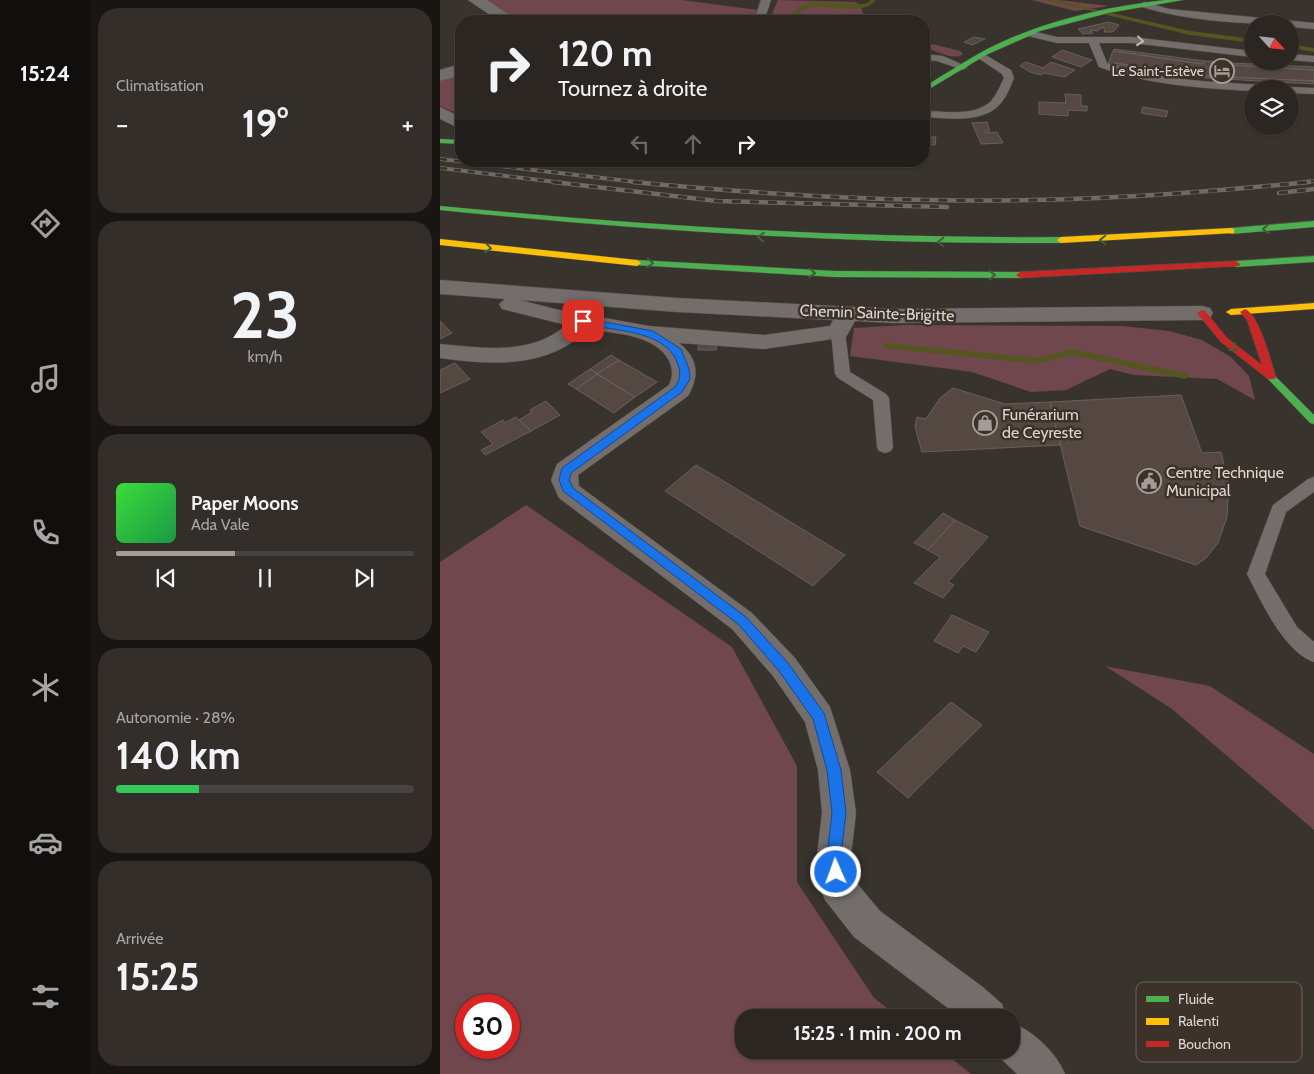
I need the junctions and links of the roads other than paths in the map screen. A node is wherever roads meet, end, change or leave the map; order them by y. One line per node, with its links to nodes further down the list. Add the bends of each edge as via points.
1 (476, 0): 5 (street)
2 (766, 0): 6 (lane)
3 (1180, 0): 4 (main road)
4 (1145, 5): 7 (lane, via 1168,12); 8 (main road, via 1082,18)
5 (500, 15)
6 (761, 15)
7 (1314, 26)
8 (1032, 34): 9 (lane, via 1057,40); 11 (main road, via 1002,44)
9 (1092, 39): 10 (lane, one-way to 10, via 1141,40); 19 (lane, via 1103,65 1122,71 1171,80)
10 (1244, 53)
11 (982, 56): 15 (main road); 23 (lane, via 1007,72 1009,78 993,105 974,114)
12 (930, 57): 15 (lane)
13 (1299, 58): 14 (lane)
14 (1314, 59)
15 (963, 67): 18 (main road)
16 (455, 70): 17 (street)
17 (440, 76)
18 (930, 86)
19 (1244, 86)
20 (1299, 90): 21 (lane)
21 (1314, 91)
22 (449, 114): 24 (street)
23 (930, 114)
24 (455, 129)
25 (440, 208): 26 (main road, one-way to 25, via 1158,238 888,241 676,231)
26 (1314, 224)
27 (440, 242): 28 (main road, one-way to 28, via 648,263 878,275 969,276 1118,271)
28 (1314, 259)
29 (440, 287): 30 (street, Chemin Sainte-Brigitte)
30 (477, 289): 34 (street, via 501,302); 35 (street, Chemin Sainte-Brigitte, via 677,305)
31 (1314, 306): 32 (main road, Chemin Sainte-Brigitte)
32 (1245, 312): 33 (main road, Chemin Sainte-Brigitte); 38 (main road, via 1251,320)
33 (1202, 313): 35 (street, Chemin Sainte-Brigitte, via 893,316); 38 (main road, one-way to 38, via 1212,329)
34 (583, 321): 36 (street); 37 (street, via 562,339 511,356 487,357)
35 (843, 323): 36 (street, via 764,342); 40 (lane, via 843,374 882,398)
36 (649, 333): 43 (street, via 678,351 685,379 679,390 566,471 564,480 568,491 742,620 784,667 819,717 834,770 839,813 834,855 838,888 867,924)
37 (440, 351)
38 (1270, 377): 39 (main road)
39 (1314, 422)
40 (885, 447)
41 (1314, 483): 42 (lane, via 1279,509 1256,574 1290,632)
42 (1314, 654)
43 (979, 1009)
44 (1020, 1050): 45 (street)
45 (1045, 1074)

